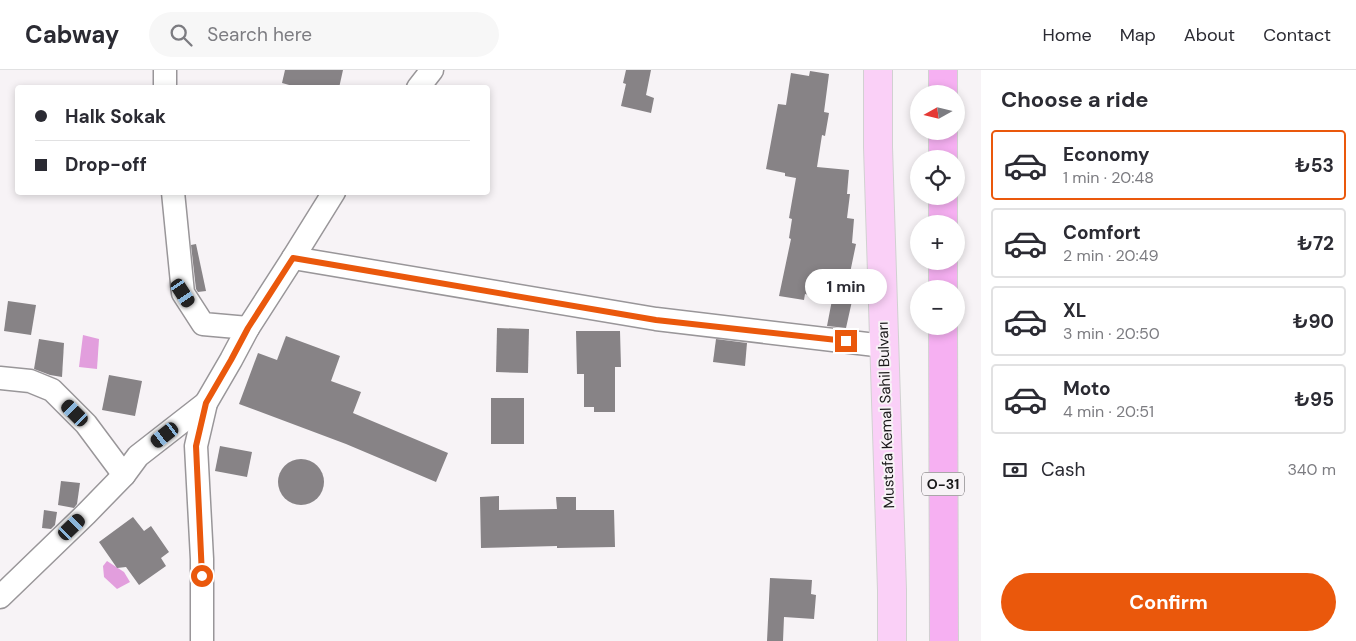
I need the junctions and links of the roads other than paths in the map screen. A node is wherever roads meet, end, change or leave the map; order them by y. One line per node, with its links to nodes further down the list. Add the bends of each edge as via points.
1 (164, 70): 5 (street)
2 (432, 70): 6 (street)
3 (878, 70): 13 (main road, Mustafa Kemal Sahil Bulvarı)
4 (943, 70): 7 (highway)
5 (165, 85)
6 (420, 85)
7 (943, 85)
8 (173, 195): 11 (street, via 183,293 203,324)
9 (332, 195): 10 (street)
10 (293, 258): 11 (street); 13 (street, via 656,320)
11 (248, 328): 15 (street)
12 (943, 335): 20 (highway, O-31)
13 (884, 346): 19 (main road, Mustafa Kemal Sahil Bulvarı)
14 (0, 378): 16 (street, via 30,381 52,390 86,424)
15 (206, 403): 16 (street, via 138,456); 18 (street, via 196,446 202,559)
16 (124, 476): 17 (street)
17 (0, 597)
18 (202, 641)
19 (892, 641)
20 (944, 641)

